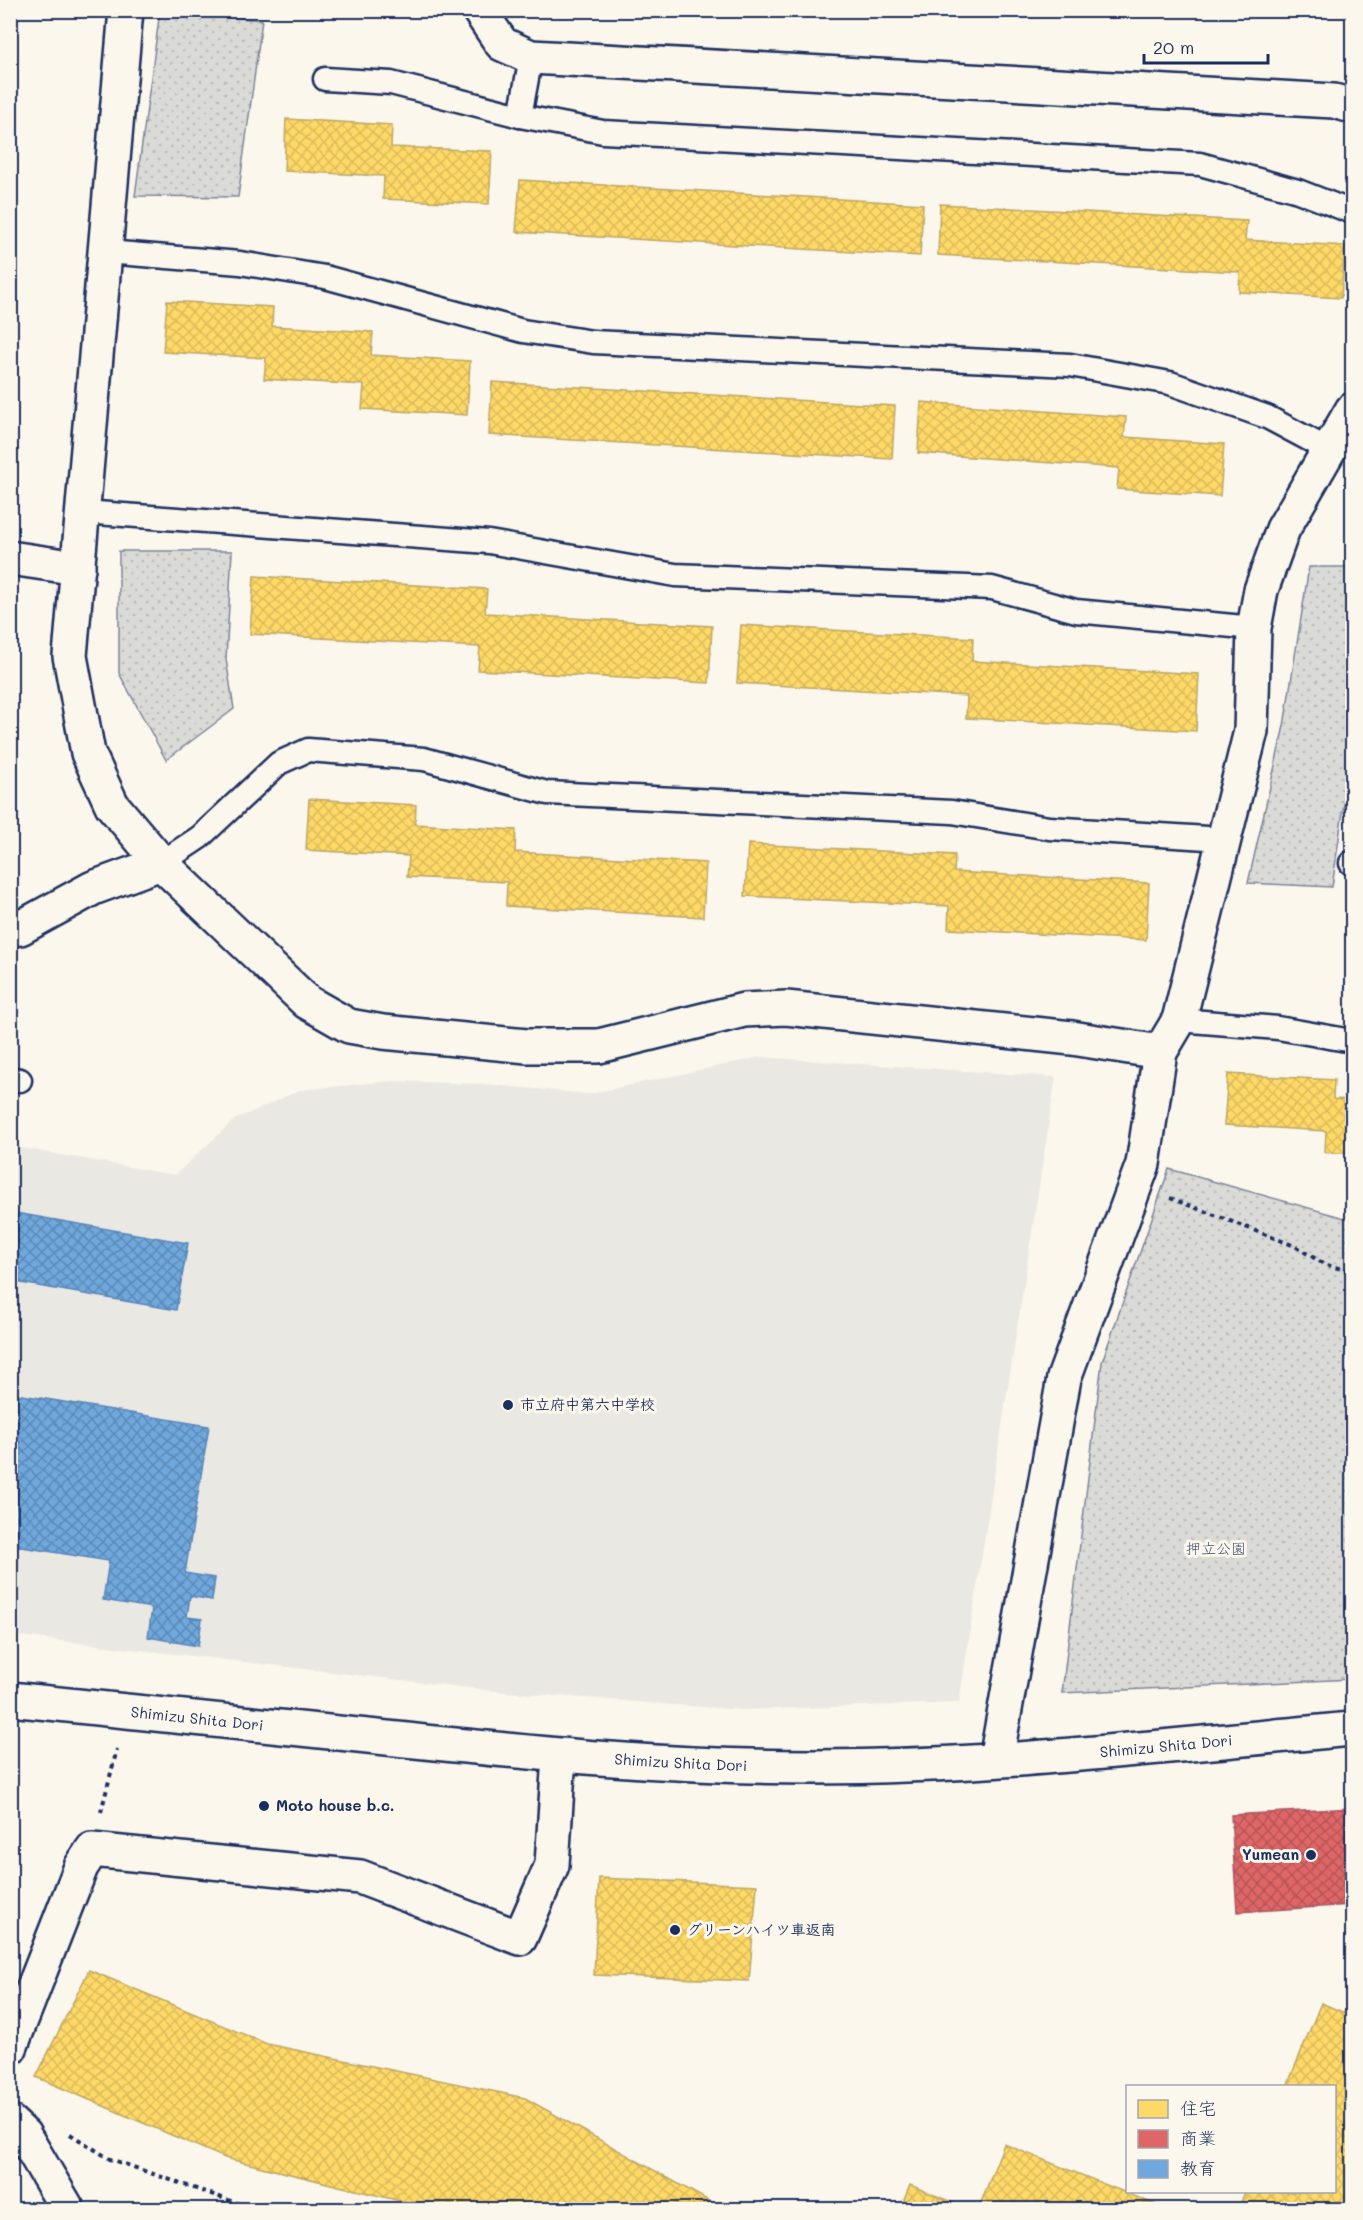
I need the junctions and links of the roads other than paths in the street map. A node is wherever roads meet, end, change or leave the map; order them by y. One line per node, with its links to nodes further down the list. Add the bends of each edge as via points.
1 (126, 10): 8 (street)
2 (479, 10): 3 (street, via 502,44)
3 (531, 57): 5 (street, via 1322,100); 6 (lane)
4 (325, 79): 6 (lane, via 391,83)
5 (1353, 106)
6 (520, 116): 7 (lane, via 603,132 1200,164 1298,190)
7 (1353, 212)
8 (106, 252): 10 (lane, via 240,263 325,277 523,331 593,342 1070,365 1170,383 1267,417); 11 (street)
9 (1353, 410): 10 (street)
10 (1329, 450): 14 (street, via 1283,529 1261,590)
11 (83, 512): 13 (street); 14 (lane, via 489,542 675,575 992,588 1076,610)
12 (10, 558): 13 (street)
13 (78, 568): 16 (street, via 70,656 88,753 112,805)
14 (1254, 628): 15 (street, via 1251,731)
15 (1223, 839): 16 (lane, via 1049,828 952,812 547,793 424,759 308,750 279,763 201,837); 18 (street)
16 (161, 863): 17 (street, via 93,888 20,928); 20 (street, via 306,1002 349,1026 527,1046 599,1046 744,1010 786,1008 1072,1038)
17 (10, 929)
18 (1179, 1020): 19 (lane, via 1278,1028); 20 (street)
19 (1353, 1041)
20 (1160, 1052): 24 (street, via 1143,1164 1064,1378)
21 (10, 1700): 23 (street, Shimizu Shita Dori)
22 (1353, 1729): 24 (street, Shimizu Shita Dori)
23 (560, 1756): 24 (street, Shimizu Shita Dori, via 813,1767); 25 (street, via 552,1865 520,1938 360,1877 92,1850 81,1867)
24 (996, 1760)
25 (10, 2048)
26 (10, 2122): 27 (street, via 24,2135)
27 (68, 2210)

